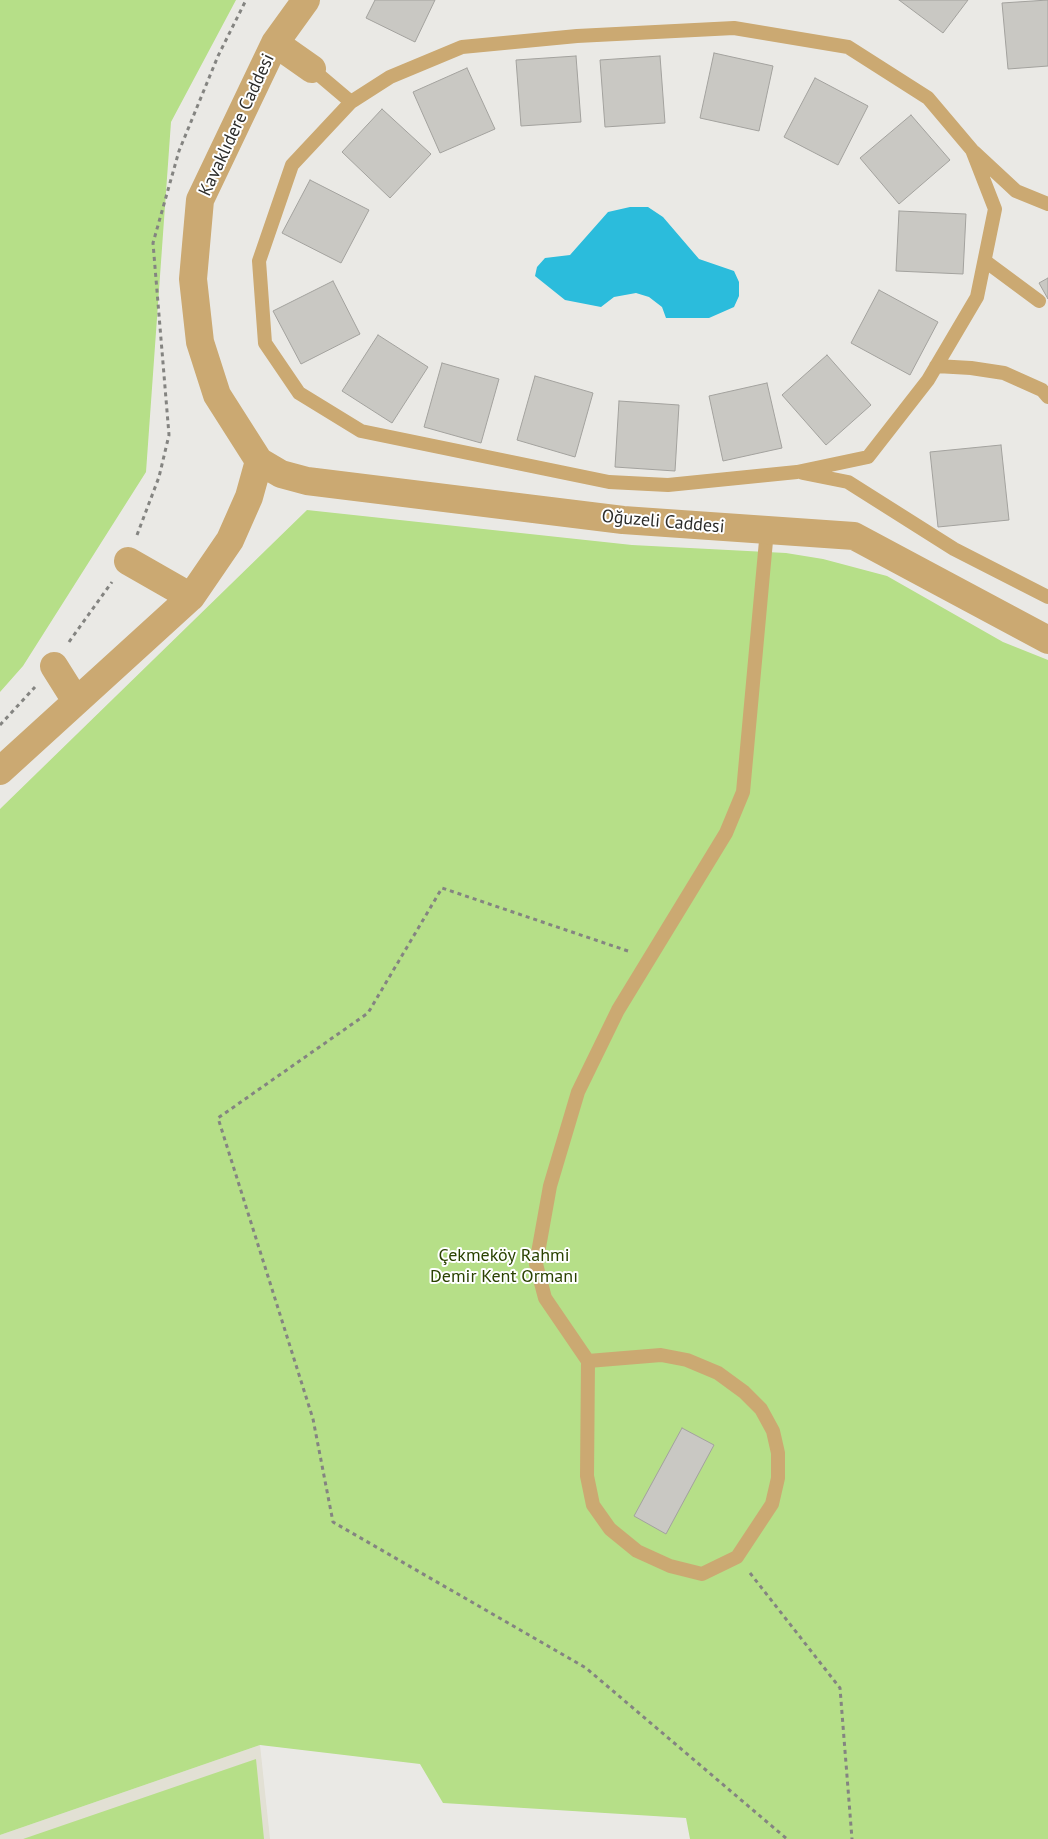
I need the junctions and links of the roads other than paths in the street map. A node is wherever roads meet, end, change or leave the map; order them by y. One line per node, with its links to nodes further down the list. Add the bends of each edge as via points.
1 (306, 0): 2 (street, Kavaklıdere Caddesi)
2 (275, 43): 3 (street, Kavaklıdere Caddesi); 11 (street, Kavaklıdere Caddesi, via 200,200 193,279 200,342 217,395)
3 (312, 69): 4 (lane)
4 (351, 102): 5 (lane, via 390,77 462,47 577,36 734,28 848,47 928,98); 12 (lane, via 292,165 259,261 265,343 299,393 362,431 609,482 668,485)
5 (972, 150): 6 (lane, via 1016,191); 7 (lane, via 995,209)
6 (1048, 204)
7 (985, 261): 8 (lane); 9 (lane, via 978,297)
8 (1039, 302)
9 (936, 366): 10 (lane, via 1004,373 1042,390); 12 (lane, via 868,457)
10 (1048, 397)
11 (259, 461): 13 (street, Oğuzeli Caddesi, via 281,474 307,481 623,520); 15 (street, via 249,497 230,540)
12 (798, 472): 16 (lane, via 848,482 954,549)
13 (767, 530): 17 (street, Oğuzeli Caddesi, via 854,536); 21 (lane, via 743,792 726,833 618,1010 578,1092 550,1186 536,1264 545,1298)
14 (128, 561): 15 (street)
15 (192, 597): 19 (street)
16 (1048, 597)
17 (1048, 640)
18 (54, 666): 19 (street)
19 (76, 701): 20 (street)
20 (0, 771)
21 (588, 1361): 21 (lane, via 587,1476 593,1505 610,1529 637,1551 670,1566 702,1574 737,1557 772,1504 778,1478 778,1454 773,1432 761,1409 718,1373 687,1360 661,1355)

